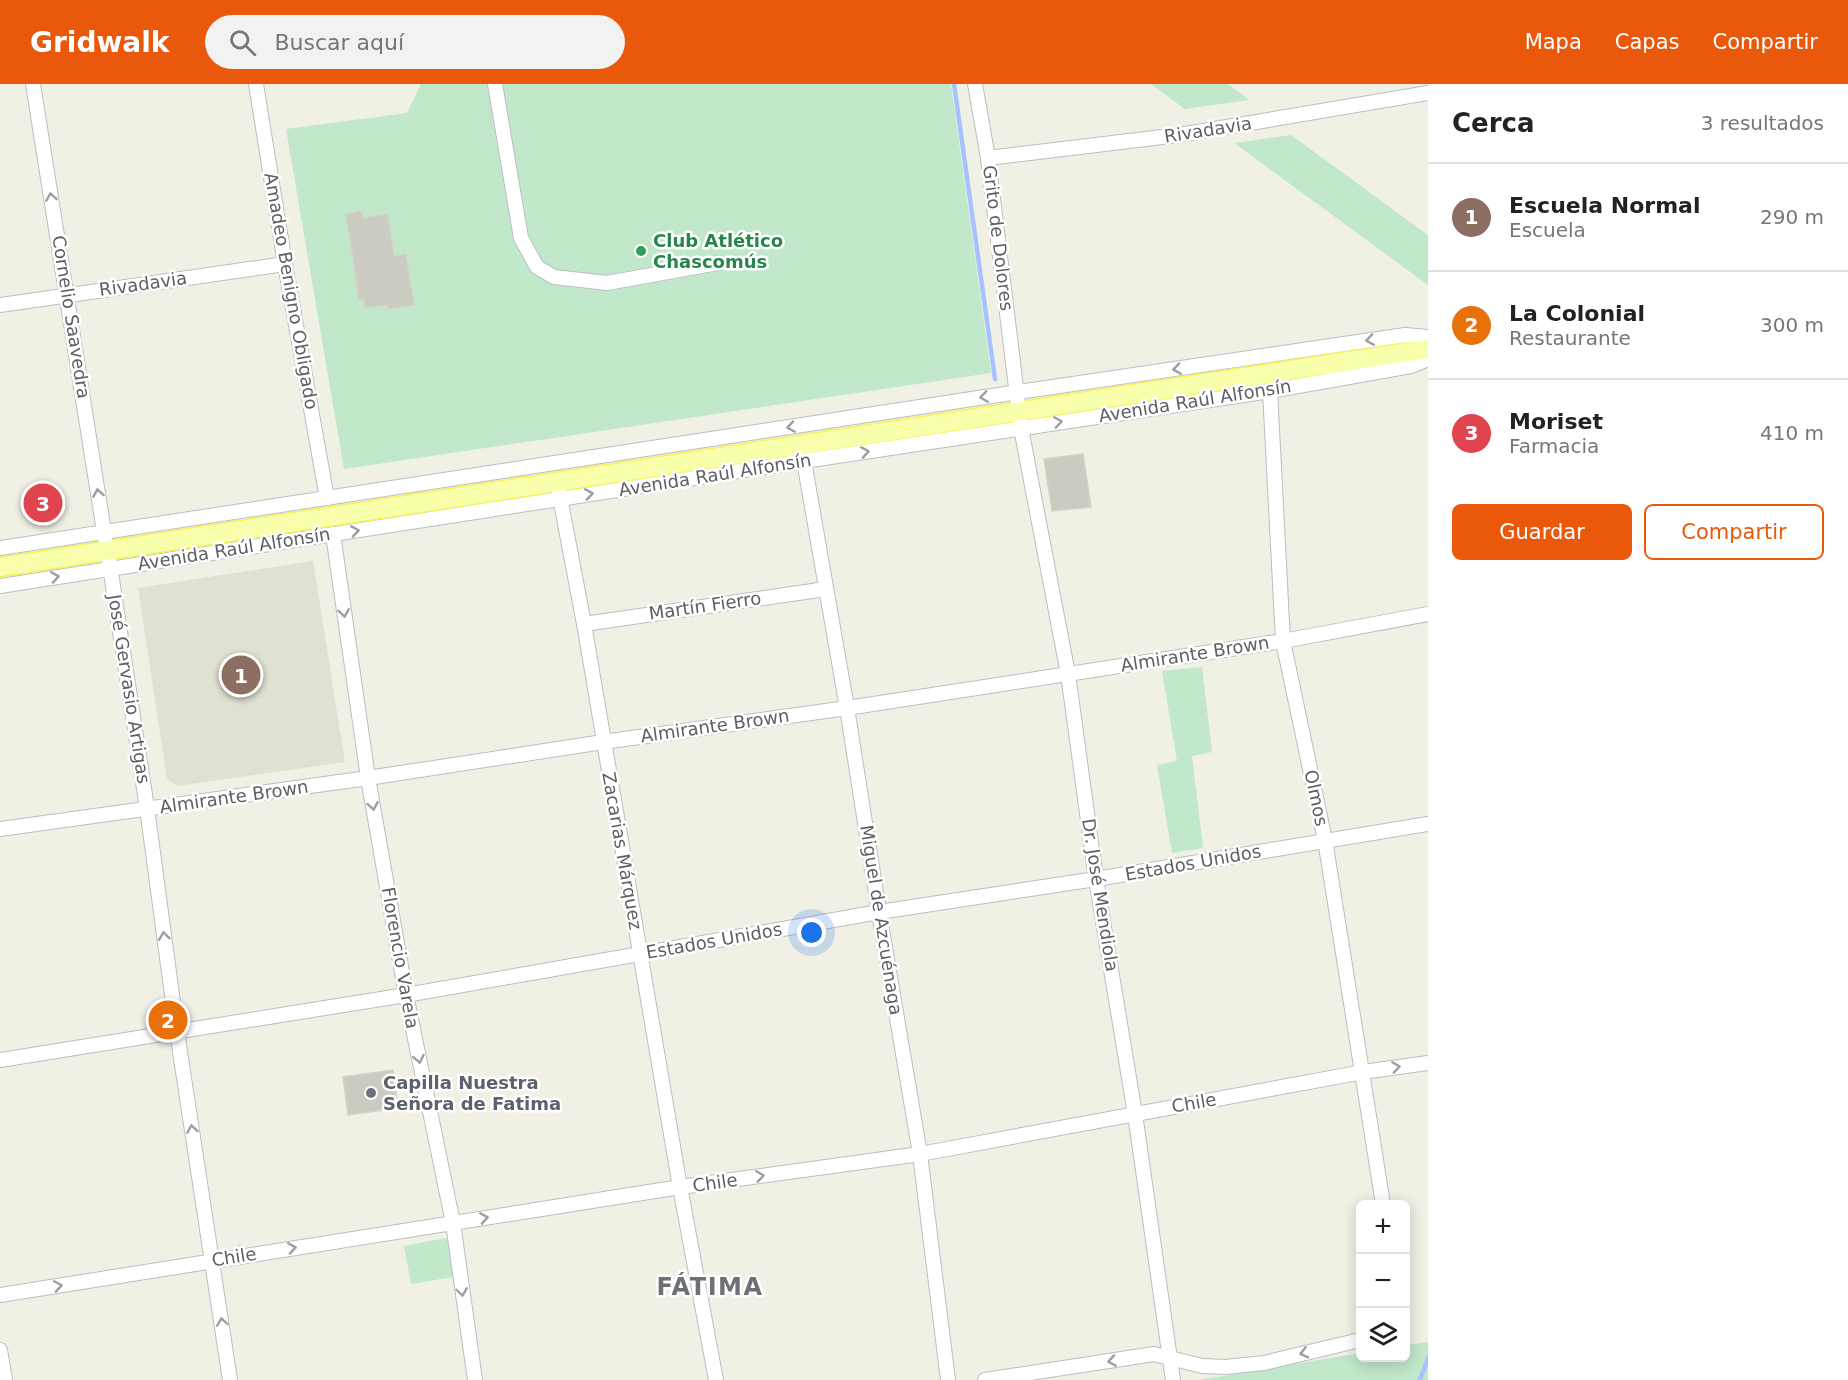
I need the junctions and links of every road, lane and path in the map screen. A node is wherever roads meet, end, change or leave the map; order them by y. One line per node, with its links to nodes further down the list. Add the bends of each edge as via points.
1 (33, 84): 9 (street, Cornelio Saavedra, one-way to 1)
2 (256, 84): 7 (street, Amadeo Benigno Obligado)
3 (495, 84): 8 (street, via 521,238 537,267 554,277 607,283)
4 (975, 84): 6 (street, Grito de Dolores)
5 (1428, 93): 6 (street, Rivadavia, via 1179,135)
6 (988, 158): 15 (street, Grito de Dolores)
7 (285, 264): 9 (street, Rivadavia); 20 (street, Amadeo Benigno Obligado)
8 (718, 264)
9 (68, 294): 10 (street, Rivadavia); 21 (street, Cornelio Saavedra, one-way to 9)
10 (0, 305)
11 (1428, 337): 15 (street, Avenida Raúl Alfonsín, one-way to 15, via 1405,334)
12 (1428, 348): 16 (main road, Avenida Raúl Alfonsín)
13 (1428, 359): 14 (street, Avenida Raúl Alfonsín, via 1411,366)
14 (1270, 391): 16 (street, Avenida Raúl Alfonsín, one-way to 14); 30 (street, Olmos)
15 (1017, 393): 16 (street, Grito de Dolores); 18 (street, Avenida Raúl Alfonsín, one-way to 18)
16 (1020, 420): 17 (street, Avenida Raúl Alfonsín, one-way to 16); 19 (main road, Avenida Raúl Alfonsín); 31 (street, Dr. José Mendiola)
17 (804, 461): 19 (street, Avenida Raúl Alfonsín, one-way to 17); 27 (street, Miguel de Azcuénaga)
18 (554, 463): 19 (street, Zacarias Márquez); 20 (street, Avenida Raúl Alfonsín)
19 (558, 490): 22 (street, Avenida Raúl Alfonsín, one-way to 19); 24 (main road, Avenida Raúl Alfonsín); 29 (street, Zacarias Márquez)
20 (327, 498): 21 (street, Avenida Raúl Alfonsín)
21 (104, 532): 23 (street, Avenida Raúl Alfonsín); 24 (street, Cornelio Saavedra)
22 (333, 534): 24 (street, Avenida Raúl Alfonsín); 34 (street, Florencio Varela, one-way to 34)
23 (0, 548)
24 (109, 560): 25 (main road, Avenida Raúl Alfonsín); 26 (street, Avenida Raúl Alfonsín, one-way to 24); 35 (street, José Gervasio Artigas)
25 (0, 567)
26 (0, 586)
27 (826, 589): 29 (street, Martín Fierro); 32 (street, Miguel de Azcuénaga)
28 (1428, 614): 30 (street, Almirante Brown)
29 (584, 624): 33 (street, Zacarias Márquez)
30 (1283, 641): 31 (street, Almirante Brown); 38 (street, Olmos)
31 (1068, 674): 32 (street, Almirante Brown); 39 (street, Dr. José Mendiola)
32 (847, 708): 33 (street, Almirante Brown); 40 (street, Miguel de Azcuénaga)
33 (603, 742): 34 (street, Almirante Brown); 41 (street, Zacarias Márquez)
34 (368, 778): 35 (street, Almirante Brown); 42 (street, Florencio Varela, one-way to 42)
35 (147, 808): 37 (street, Almirante Brown); 43 (street, José Gervasio Artigas, one-way to 35)
36 (1428, 824): 38 (street, Estados Unidos)
37 (0, 829)
38 (1325, 840): 39 (street, Estados Unidos); 46 (street, Olmos)
39 (1096, 879): 40 (street, Estados Unidos); 47 (street, Dr. José Mendiola)
40 (879, 912): 41 (street, Estados Unidos); 48 (street, Miguel de Azcuénaga)
41 (639, 954): 42 (street, Estados Unidos); 49 (street, Zacarias Márquez)
42 (406, 995): 43 (street, Estados Unidos); 51 (street, Florencio Varela, one-way to 51)
43 (177, 1032): 44 (street, Estados Unidos); 52 (street, José Gervasio Artigas, one-way to 43)
44 (0, 1060)
45 (1428, 1063): 46 (street, Chile, one-way to 45)
46 (1364, 1072): 47 (street, Chile); 50 (street, Olmos)
47 (1135, 1114): 48 (street, Chile); 56 (street, Dr. José Mendiola)
48 (920, 1154): 49 (street, Chile, one-way to 48); 61 (street, Miguel de Azcuénaga)
49 (680, 1187): 51 (street, Chile, one-way to 49); 60 (street, Zacarias Márquez)
50 (1382, 1200)
51 (453, 1223): 52 (street, Chile, one-way to 51); 59 (street, Florencio Varela, one-way to 59)
52 (213, 1260): 53 (street, Chile, one-way to 52); 58 (street, José Gervasio Artigas, one-way to 52)
53 (0, 1295)
54 (1356, 1341): 56 (street, one-way to 56, via 1264,1363 1225,1367)
55 (0, 1350): 57 (street)
56 (1170, 1358): 62 (street, one-way to 62, via 1154,1354); 63 (street, Dr. José Mendiola)
57 (5, 1380)
58 (230, 1380)
59 (475, 1380)
60 (716, 1380)
61 (948, 1380)
62 (985, 1380)
63 (1173, 1380)

